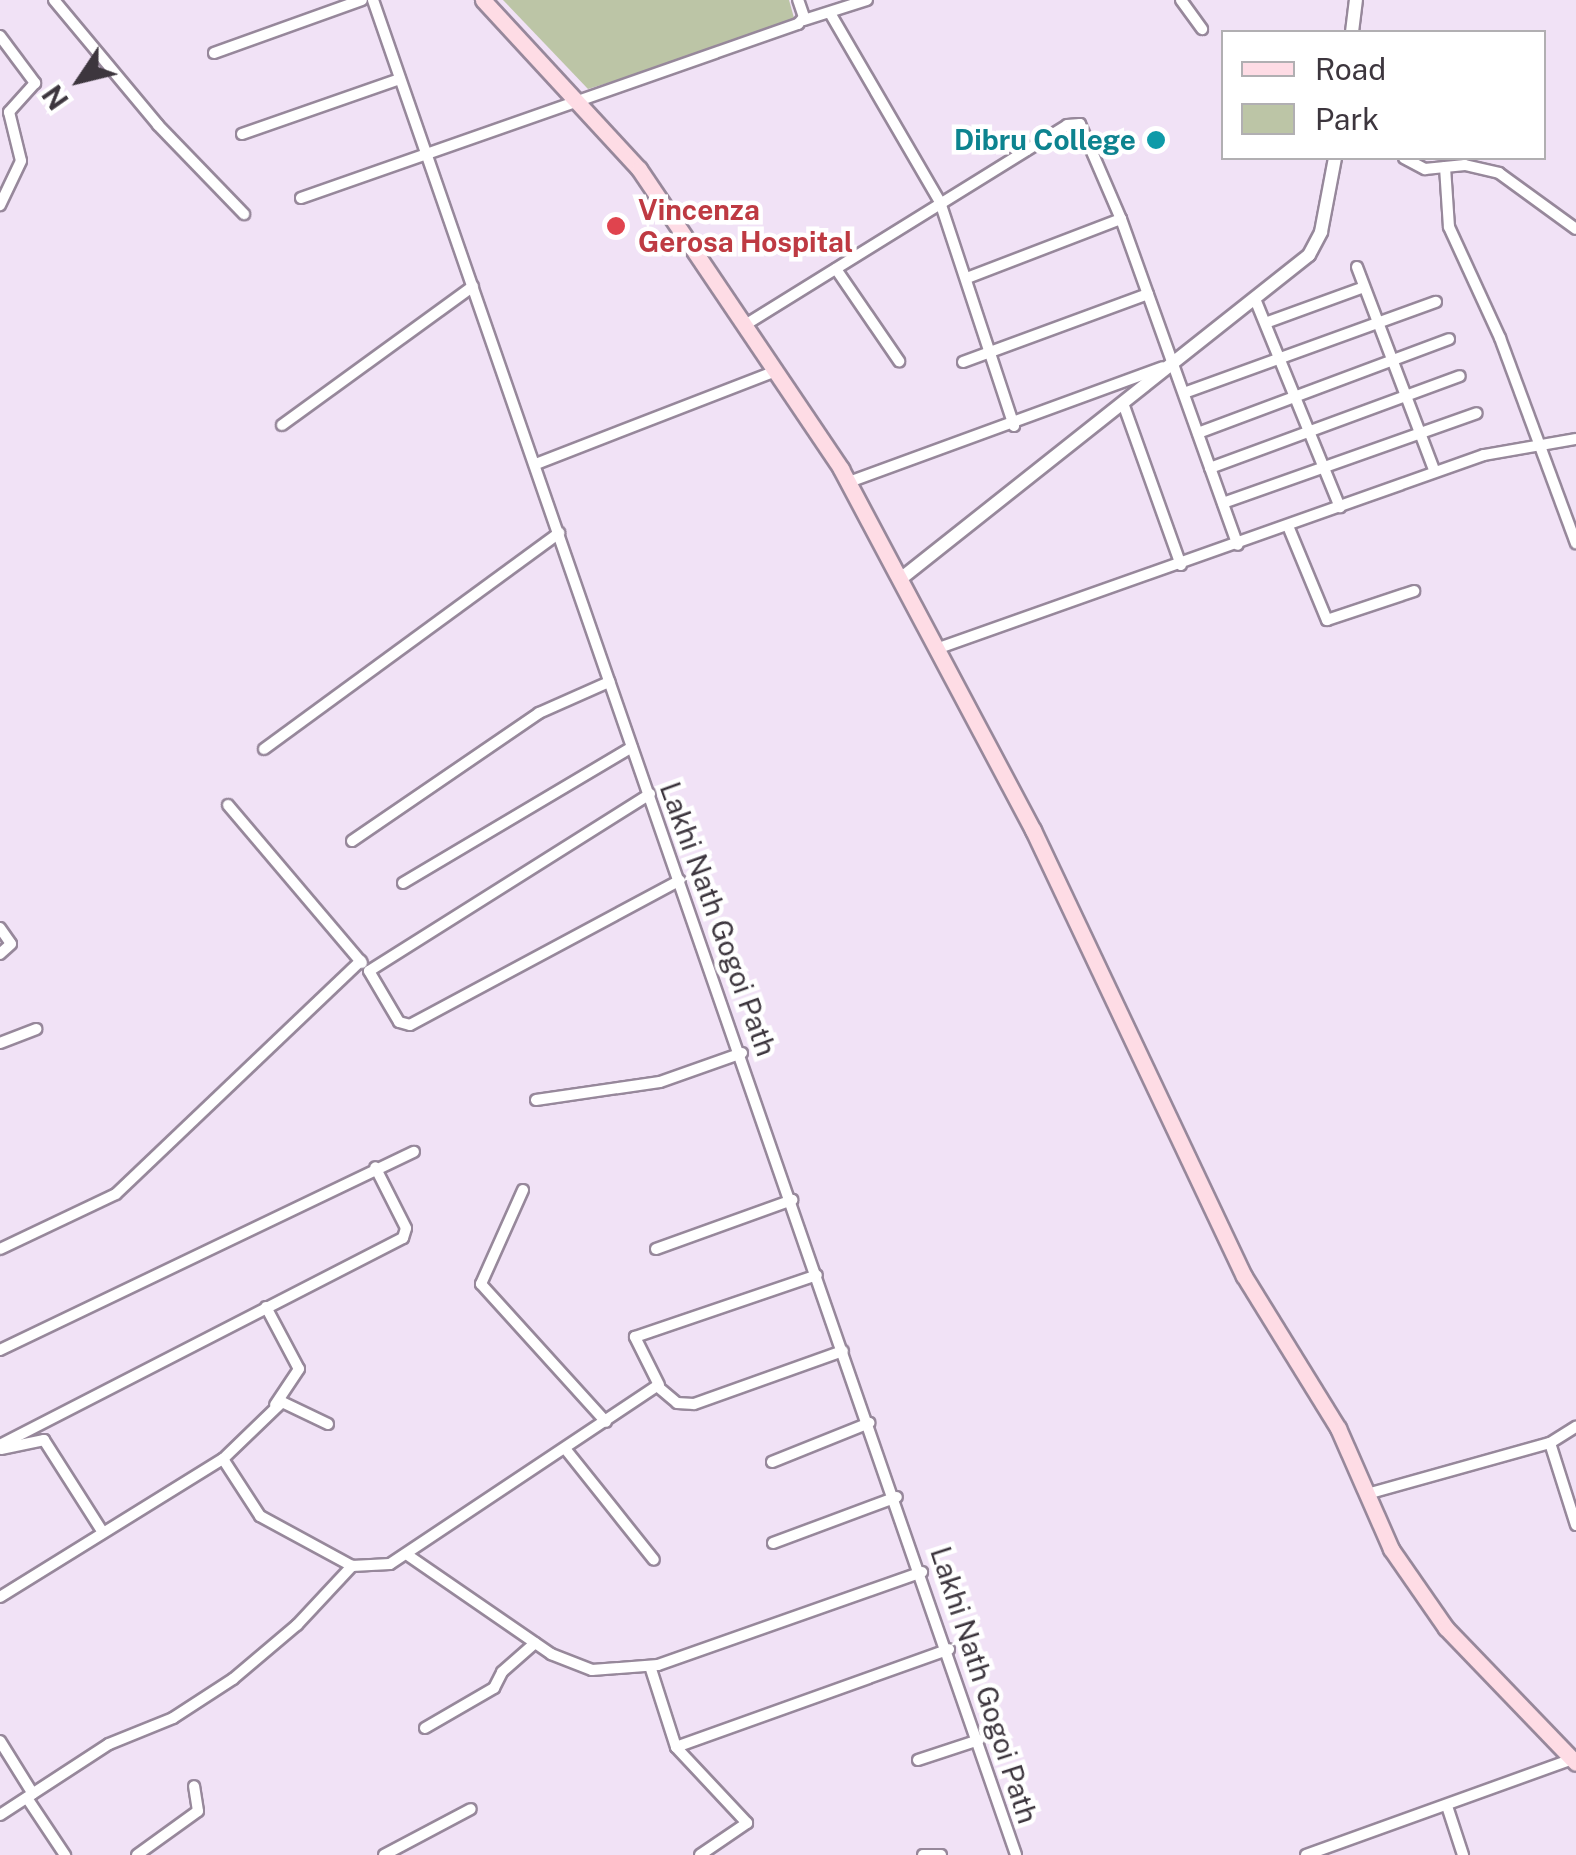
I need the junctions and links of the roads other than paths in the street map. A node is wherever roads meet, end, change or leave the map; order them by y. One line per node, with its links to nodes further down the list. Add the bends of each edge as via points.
1 (54, 0): 25 (street, via 158,125)
2 (362, 0): 14 (street)
3 (372, 0): 15 (street, Lakhi Nath Gogoi Path)
4 (483, 0): 16 (main road)
5 (798, 0): 10 (street)
6 (867, 0): 9 (street)
7 (1181, 0): 11 (street)
8 (1356, 0): 12 (street)
9 (830, 13): 10 (street); 23 (street)
10 (804, 20): 16 (street)
11 (1202, 29)
12 (1352, 30)
13 (0, 36): 24 (street, via 35,83 9,112 21,161)
14 (214, 53)
15 (400, 79): 17 (street); 18 (street, Lakhi Nath Gogoi Path)
16 (579, 100): 18 (street); 37 (main road, via 639,169)
17 (242, 134)
18 (428, 158): 22 (street); 31 (street, Lakhi Nath Gogoi Path)
19 (1335, 160): 34 (street, via 1321,232 1309,254)
20 (1408, 160): 21 (street, via 1426,169)
21 (1445, 167): 27 (street, via 1507,177); 59 (street, via 1450,227)
22 (301, 198)
23 (940, 202): 26 (street, via 1074,122 1086,130); 29 (street); 30 (street)
24 (0, 205)
25 (244, 214)
26 (1122, 219): 30 (street); 33 (street)
27 (1576, 228)
28 (1357, 268): 32 (street)
29 (836, 269): 37 (street); 43 (street)
30 (967, 278): 40 (street)
31 (473, 286): 53 (street); 60 (street, Lakhi Nath Gogoi Path)
32 (1364, 287): 36 (street); 38 (street)
33 (1148, 294): 40 (street); 45 (street)
34 (1255, 299): 36 (street); 45 (street)
35 (1436, 302): 38 (street)
36 (1268, 322): 41 (street)
37 (744, 325): 46 (main road)
38 (1377, 325): 41 (street); 42 (street)
39 (1449, 339): 42 (street)
40 (989, 353): 44 (street); 54 (street)
41 (1282, 360): 48 (street); 50 (street)
42 (1391, 361): 49 (street); 50 (street)
43 (899, 362)
44 (963, 362)
45 (1174, 363): 48 (street); 51 (street); 54 (street)
46 (776, 371): 60 (street); 64 (main road)
47 (1460, 376): 49 (street)
48 (1184, 393): 57 (street)
49 (1406, 396): 55 (street); 56 (street)
50 (1297, 398): 56 (street); 57 (street)
51 (1124, 406): 71 (street); 72 (street)
52 (1477, 413): 55 (street)
53 (282, 425)
54 (1014, 426): 64 (street)
55 (1418, 430): 61 (street); 63 (street)
56 (1310, 432): 61 (street); 62 (street)
57 (1198, 433): 62 (street)
58 (1576, 439): 59 (street)
59 (1540, 442): 63 (street); 69 (street)
60 (536, 464): 68 (street, Lakhi Nath Gogoi Path)
61 (1325, 466): 65 (street); 66 (street)
62 (1210, 468): 65 (street)
63 (1435, 472): 66 (street)
64 (849, 482): 72 (main road)
65 (1223, 504): 70 (street)
66 (1340, 507): 67 (street)
67 (1288, 526): 70 (street); 73 (street, via 1316,582 1324,618)
68 (558, 533): 75 (street, Lakhi Nath Gogoi Path); 77 (street)
69 (1576, 543)
70 (1238, 545): 71 (street)
71 (1181, 566): 74 (street)
72 (904, 577): 74 (main road)
73 (1414, 591)
74 (939, 648): 112 (main road, via 1033,830 1244,1276 1316,1386)
75 (610, 682): 76 (street, Lakhi Nath Gogoi Path); 80 (street, via 539,713)
76 (632, 746): 78 (street, Lakhi Nath Gogoi Path); 82 (street)
77 (264, 749)
78 (650, 794): 81 (street, Lakhi Nath Gogoi Path); 86 (street)
79 (228, 805): 85 (street)
80 (352, 842)
81 (680, 880): 86 (street, via 410,1025 402,1025); 89 (street, Lakhi Nath Gogoi Path)
82 (404, 884)
83 (0, 928): 84 (street, via 12,944)
84 (0, 954)
85 (361, 961): 86 (street); 96 (street, via 116,1194)
86 (369, 972)
87 (36, 1029): 88 (street)
88 (0, 1043)
89 (742, 1053): 90 (street, via 660,1082); 94 (street, Lakhi Nath Gogoi Path)
90 (536, 1100)
91 (414, 1152): 92 (street)
92 (375, 1166): 98 (street, via 407,1235); 99 (street)
93 (523, 1190): 103 (street, via 480,1284)
94 (792, 1200): 95 (street); 97 (street, Lakhi Nath Gogoi Path)
95 (656, 1248)
96 (0, 1249)
97 (817, 1275): 100 (street, Lakhi Nath Gogoi Path); 101 (street, via 633,1339)
98 (266, 1307): 102 (street, via 299,1369); 108 (street)
99 (0, 1350)
100 (843, 1351): 101 (street, via 694,1404 677,1403); 104 (street, Lakhi Nath Gogoi Path)
101 (659, 1385): 103 (street)
102 (274, 1406): 105 (street, via 289,1404); 110 (street)
103 (606, 1422): 109 (street)
104 (869, 1423): 111 (street); 113 (street, Lakhi Nath Gogoi Path)
105 (328, 1424)
106 (1576, 1427): 107 (street)
107 (1550, 1443): 112 (street); 114 (street)
108 (0, 1447): 115 (street, via 44,1440)
109 (567, 1451): 117 (street); 118 (street)
110 (224, 1459): 115 (street); 119 (street, via 260,1516)
111 (772, 1462)
112 (1367, 1494): 130 (main road, via 1425,1602)
113 (897, 1497): 116 (street); 120 (street, Lakhi Nath Gogoi Path)
114 (1575, 1520)
115 (102, 1532): 121 (street)
116 (773, 1543)
117 (409, 1556): 119 (street); 122 (street)
118 (654, 1560)
119 (352, 1566): 132 (street, via 310,1614 233,1679 173,1718 109,1744)
120 (922, 1572): 123 (street, Lakhi Nath Gogoi Path); 124 (street)
121 (0, 1597)
122 (535, 1643): 124 (street, via 580,1668); 125 (street, via 502,1672 498,1686)
123 (949, 1649): 127 (street, Lakhi Nath Gogoi Path); 128 (street)
124 (650, 1666): 128 (street)
125 (425, 1728)
126 (0, 1740): 132 (street)
127 (979, 1740): 129 (street); 143 (street, Lakhi Nath Gogoi Path)
128 (676, 1747): 140 (street, via 747,1822)
129 (918, 1760)
130 (1575, 1760): 133 (street)
131 (194, 1786): 138 (street, via 198,1812)
132 (30, 1796): 135 (street); 137 (street)
133 (1447, 1806): 136 (street); 146 (street)
134 (471, 1809): 139 (street)
135 (0, 1815)
136 (1346, 1841): 144 (street); 145 (street)
137 (66, 1855)
138 (137, 1855)
139 (384, 1855)
140 (700, 1855)
141 (923, 1855): 142 (street)
142 (940, 1855)
143 (1016, 1855)
144 (1306, 1855)
145 (1352, 1855)
146 (1463, 1855)

